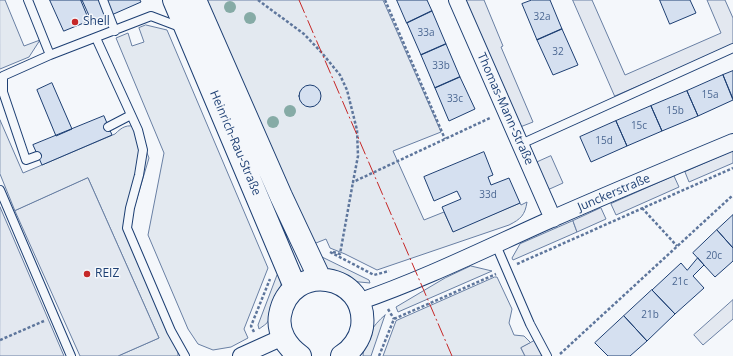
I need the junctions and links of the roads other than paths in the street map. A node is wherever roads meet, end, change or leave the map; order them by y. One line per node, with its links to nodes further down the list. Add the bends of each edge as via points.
1 (28, 0): 10 (lane)
2 (103, 0): 7 (lane)
3 (174, 0): 6 (main road, Heinrich-Rau-Straße)
4 (195, 0): 19 (main road, Heinrich-Rau-Straße)
5 (457, 0): 14 (street, Thomas-Mann-Straße)
6 (186, 30): 7 (lane, via 150,16); 20 (main road, Heinrich-Rau-Straße)
7 (115, 31): 8 (lane)
8 (96, 38): 10 (lane); 11 (lane)
9 (733, 48): 14 (lane)
10 (50, 55): 15 (lane, via 3,76 3,92 26,160)
11 (131, 116): 12 (lane); 25 (lane, via 143,150 127,228 171,331)
12 (108, 127)
13 (733, 142): 17 (street, Junckerstraße)
14 (520, 144): 17 (street, Thomas-Mann-Straße)
15 (38, 156)
16 (0, 190): 24 (lane)
17 (554, 218): 18 (street, Junckerstraße)
18 (496, 245): 21 (street, Junckerstraße); 28 (lane, via 530,324)
19 (320, 279): 20 (main road); 21 (main road, via 342,285)
20 (295, 287): 22 (main road, via 282,307 280,327)
21 (358, 302): 23 (main road, via 362,311 361,331)
22 (283, 337): 26 (street); 27 (main road, via 290,348)
23 (347, 355)
24 (72, 356)
25 (185, 356)
26 (240, 356)
27 (300, 356)
28 (547, 356)

